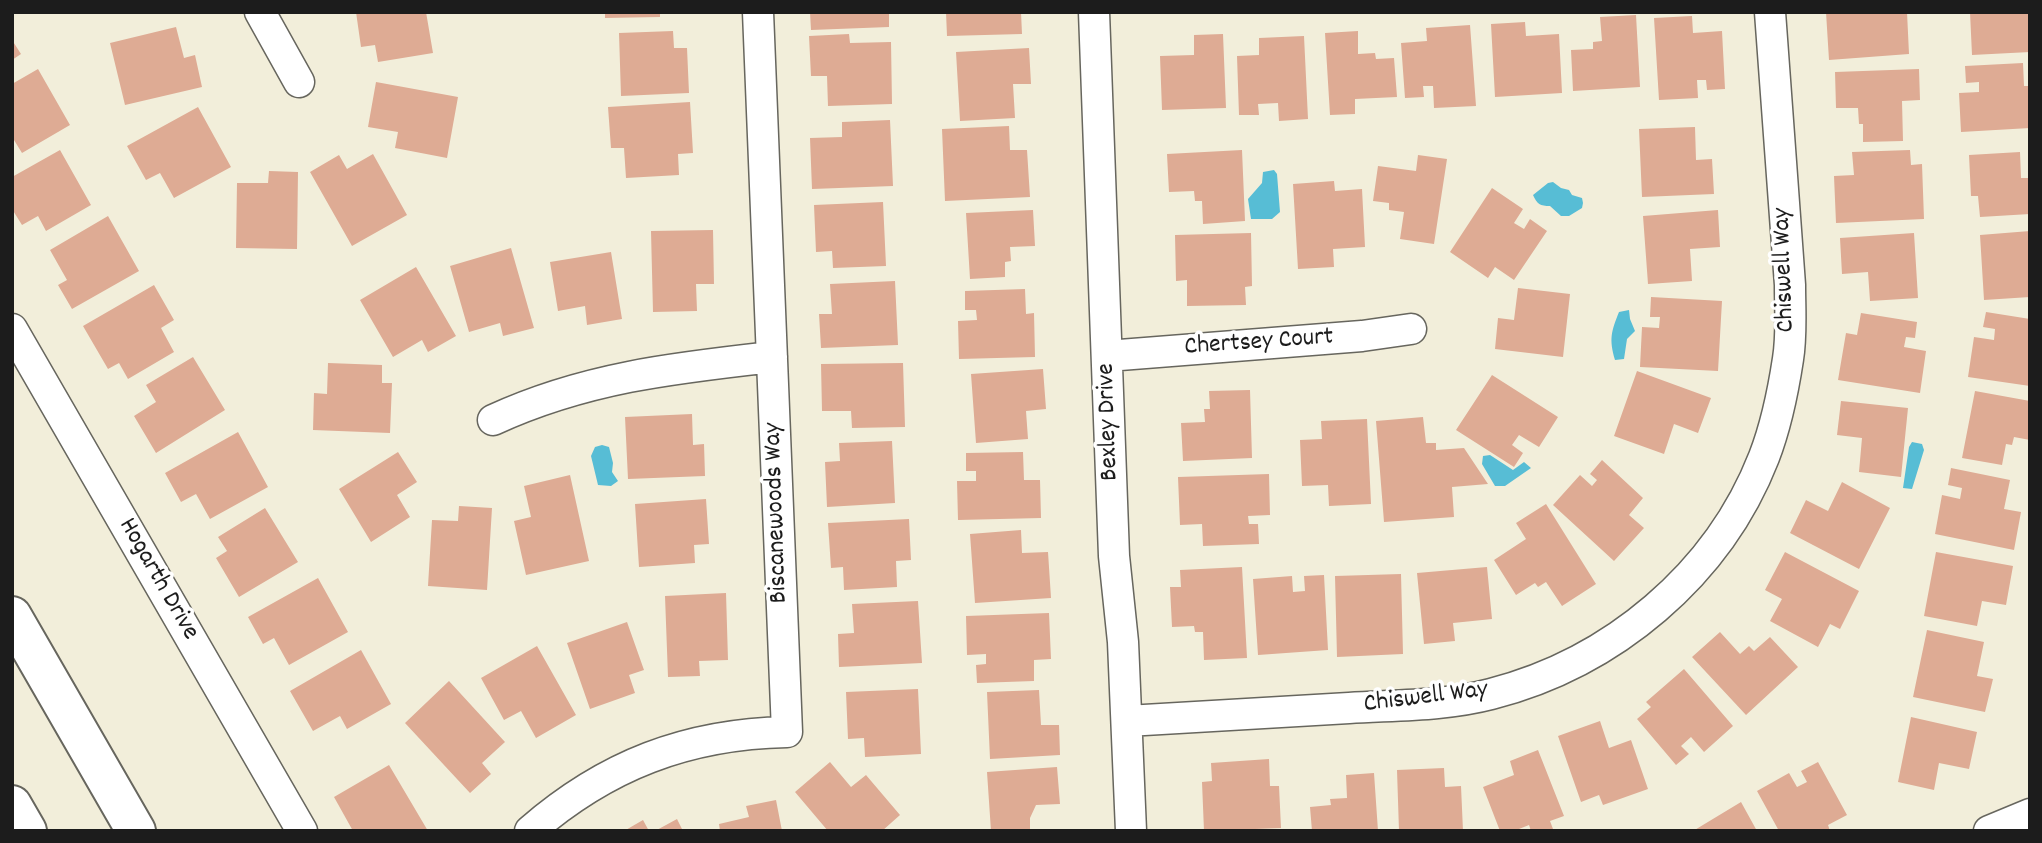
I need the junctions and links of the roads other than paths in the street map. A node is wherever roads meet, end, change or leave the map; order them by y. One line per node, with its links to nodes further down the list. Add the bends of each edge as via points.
1 (260, 12): 5 (street)
2 (758, 12): 9 (street, Biscanewoods Way)
3 (1094, 12): 8 (street, Bexley Drive)
4 (1770, 12): 12 (street, Chiswell Way, via 1790,285 1788,358 1764,457 1733,518 1693,572 1615,640 1555,672 1491,694 1423,704)
5 (299, 82)
6 (12, 329): 17 (street, Hogarth Drive)
7 (1411, 329): 8 (street, Chertsey Court)
8 (1107, 356): 12 (street, Bexley Drive, via 1114,556)
9 (772, 357): 10 (street, via 603,381 527,404); 18 (street, Biscanewoods Way, via 787,732 728,736 655,754 578,793)
10 (493, 420)
11 (12, 615): 16 (highway)
12 (1127, 721): 19 (street, Bexley Drive)
13 (12, 805): 15 (highway)
14 (2030, 814): 20 (street)
15 (27, 831)
16 (136, 831)
17 (302, 831)
18 (530, 831)
19 (1131, 831)
20 (1989, 831)

